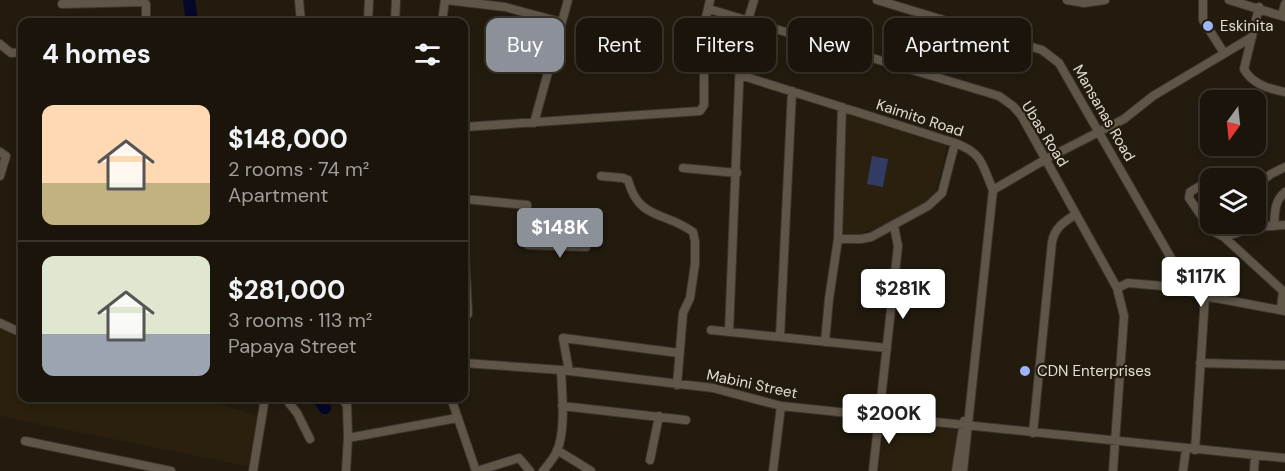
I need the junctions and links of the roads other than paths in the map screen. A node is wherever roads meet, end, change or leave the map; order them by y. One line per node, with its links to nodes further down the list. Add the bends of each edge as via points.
1 (299, 0): 19 (street)
2 (369, 0): 20 (street)
3 (396, 0): 21 (street)
4 (446, 0): 22 (street); 23 (street, via 505,7)
5 (568, 0): 24 (street)
6 (710, 0): 16 (street)
7 (754, 0): 26 (street)
8 (877, 0): 27 (street, Mansanas Road)
9 (1067, 0): 10 (street)
10 (1105, 0)
11 (1203, 0): 33 (street, via 1203,20)
12 (1229, 0): 15 (street)
13 (62, 4): 18 (street, via 143,2)
14 (1285, 4): 17 (street)
15 (1259, 7): 17 (street); 29 (street)
16 (709, 9): 25 (street, Ubas Road); 40 (street, via 704,26 702,110)
17 (1283, 16)
18 (146, 18)
19 (301, 18)
20 (368, 18)
21 (395, 18)
22 (443, 18)
23 (546, 18)
24 (562, 18)
25 (741, 18)
26 (749, 18)
27 (938, 18)
28 (776, 29): 35 (street, Ubas Road)
29 (1251, 38): 33 (street); 38 (street, via 1244,69 1247,75 1262,85)
30 (0, 44): 32 (street, via 12,53)
31 (1031, 47): 42 (street, Mansanas Road, via 1052,56 1065,70)
32 (18, 52)
33 (1224, 53): 42 (street)
34 (548, 72): 40 (street)
35 (923, 74): 45 (street, Ubas Road, via 999,96 1021,116)
36 (740, 75): 37 (street, Kaimito Road); 48 (street)
37 (792, 91): 39 (street, Kaimito Road); 76 (street)
38 (1285, 92)
39 (842, 107): 43 (street, Kaimito Road); 65 (street)
40 (534, 123): 41 (street)
41 (468, 127)
42 (1100, 132): 45 (street); 67 (street, Mansanas Road, via 1171,258)
43 (955, 143): 53 (street, Kaimito Road, via 977,154); 59 (street, via 942,193)
44 (0, 152): 49 (street, via 6,156)
45 (1046, 159): 53 (street); 56 (street, Ubas Road)
46 (1285, 167): 51 (street)
47 (683, 168): 48 (street)
48 (736, 173): 75 (street)
49 (0, 176)
50 (601, 176): 79 (street, via 628,180 640,206 693,232 695,264 690,298 683,313)
51 (1266, 179)
52 (1200, 186): 57 (street, via 1190,192 1189,198)
53 (993, 190): 95 (street, Kaimito Road)
54 (1285, 192): 61 (street, via 1275,205)
55 (468, 199): 66 (street, via 527,205 528,245)
56 (1076, 214): 68 (street, Ubas Road); 96 (street, via 1060,225 1052,242)
57 (1200, 214)
58 (1285, 225): 61 (street)
59 (894, 226): 65 (street, via 861,239); 78 (street, via 898,246)
60 (1266, 226): 61 (street)
61 (1274, 226)
62 (1218, 234): 64 (street)
63 (1231, 234): 64 (street)
64 (1224, 237): 69 (street)
65 (838, 239): 77 (street)
66 (586, 247)
67 (1175, 287): 68 (street, via 1128,282); 70 (street)
68 (1117, 288): 100 (street, Ubas Road, via 1124,316)
69 (1284, 292): 71 (street)
70 (1205, 296): 71 (street); 81 (street)
71 (1283, 310)
72 (0, 323): 74 (street)
73 (711, 330): 75 (street)
74 (18, 331)
75 (729, 332): 76 (street)
76 (780, 337): 77 (street)
77 (825, 342): 78 (street)
78 (886, 348): 92 (street)
79 (679, 353): 83 (street, via 563,338); 84 (street)
80 (468, 363): 83 (street, Mabini Street)
81 (1200, 363): 82 (street); 103 (street)
82 (1285, 365)
83 (565, 371): 84 (street, Mabini Street); 89 (street)
84 (677, 385): 90 (street, Mabini Street, via 713,388)
85 (264, 402): 108 (street)
86 (288, 402): 98 (street)
87 (344, 402): 97 (street)
88 (452, 402): 93 (street)
89 (562, 406): 91 (street); 102 (street)
90 (781, 406): 92 (street, Mabini Street); 114 (street)
91 (659, 416): 94 (street); 106 (street)
92 (879, 417): 95 (street, Mabini Street); 115 (street)
93 (457, 418): 97 (street); 110 (street)
94 (686, 420)
95 (966, 425): 96 (street, Mabini Street); 116 (street); 117 (street)
96 (1033, 433): 100 (street, Mabini Street)
97 (348, 438): 109 (street)
98 (310, 439)
99 (25, 441): 107 (street)
100 (1115, 442): 101 (street, Mabini Street); 118 (street, Ubas Road)
101 (1186, 449): 103 (street, Mabini Street); 119 (street)
102 (557, 450): 112 (street); 113 (street)
103 (1195, 450): 104 (street, Mabini Street)
104 (1255, 456): 105 (street, Mabini Street); 120 (street)
105 (1285, 459)
106 (650, 460)
107 (171, 471)
108 (253, 471)
109 (346, 471)
110 (477, 471): 111 (street, via 514,458 519,458)
111 (531, 471)
112 (543, 471)
113 (591, 471)
114 (773, 471)
115 (873, 471)
116 (956, 471)
117 (963, 471)
118 (1113, 471)
119 (1183, 471)
120 (1254, 471)

